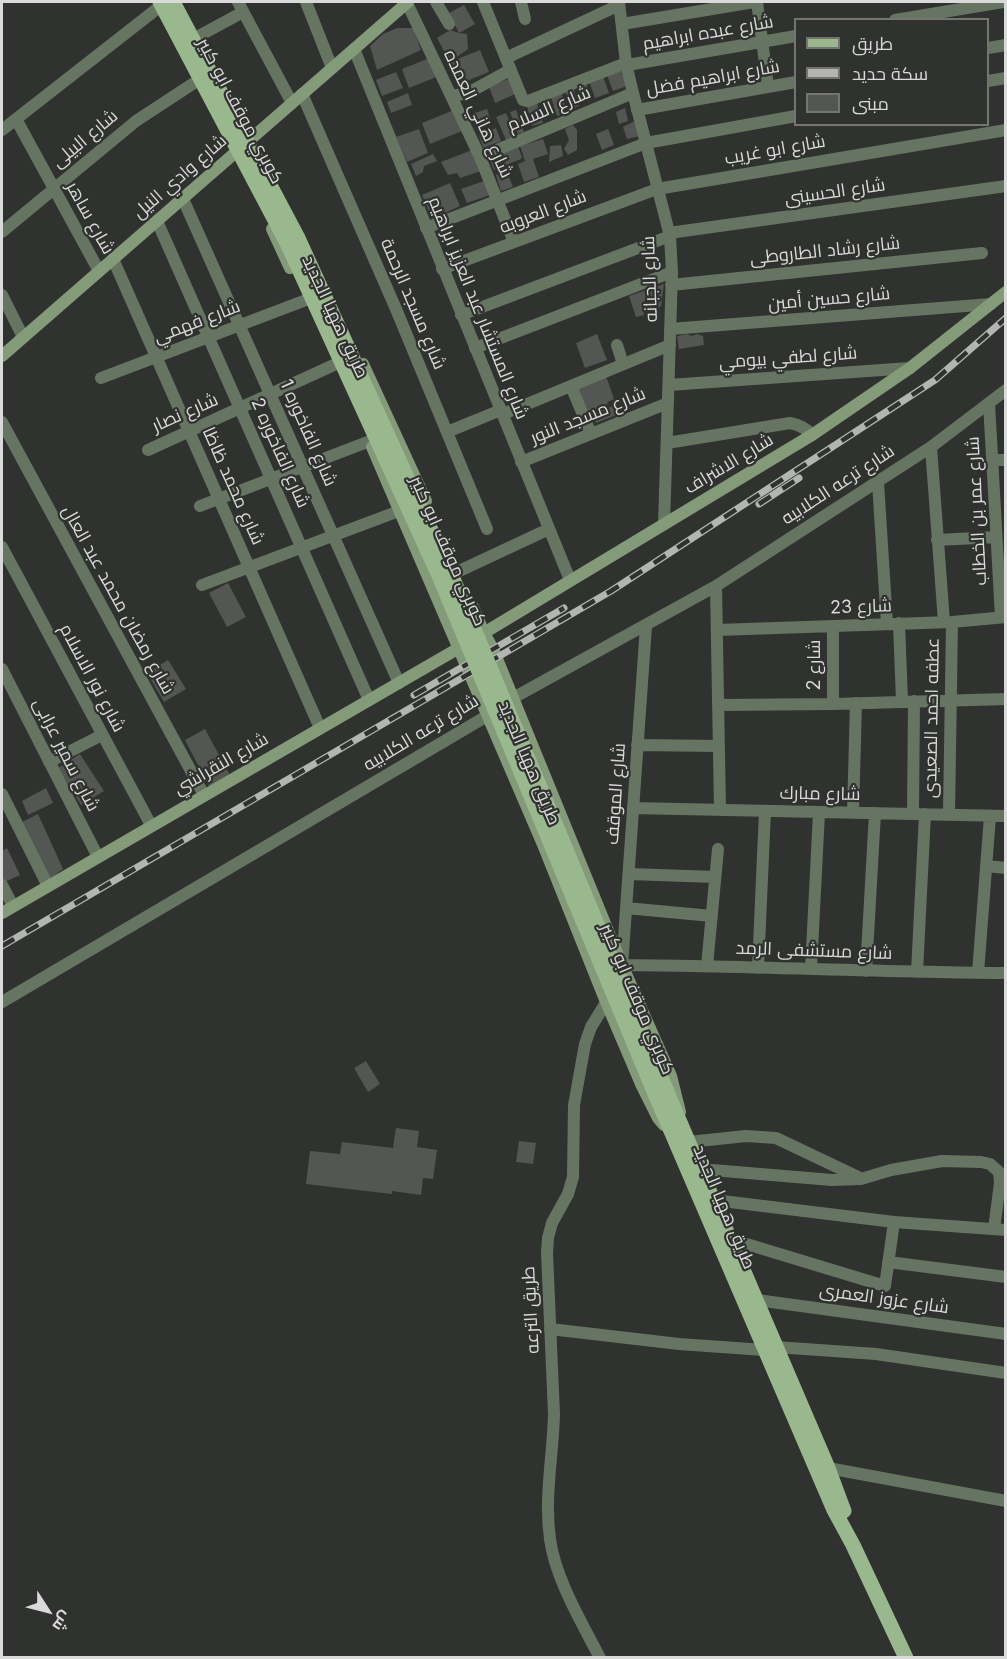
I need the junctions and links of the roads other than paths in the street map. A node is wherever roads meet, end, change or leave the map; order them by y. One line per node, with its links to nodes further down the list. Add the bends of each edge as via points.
1 (173, 2): 174 (main road, كوبري موقف ابو كبير, bridge, via 298,238 451,574)
2 (178, 2): 18 (street, طريق ههيا الجديد)
3 (306, 2): 25 (street)
4 (407, 2): 22 (street, شارع وادي النيل); 33 (street, شارع هاني العمده)
5 (436, 2): 15 (street)
6 (483, 2): 23 (street)
7 (521, 2): 14 (street)
8 (755, 2): 16 (street); 19 (street)
9 (1003, 2): 13 (street)
10 (619, 3): 16 (street, شارع الجبانه); 23 (street)
11 (157, 4): 27 (street, طريق ههيا الجديد); 37 (street); 174 (main road, كوبري موقف ابو كبير, bridge, via 287,243 435,568)
12 (241, 7): 18 (street); 34 (street)
13 (907, 18)
14 (525, 19)
15 (449, 24)
16 (622, 24): 24 (street, شارع الجبانه)
17 (794, 36): 19 (street, شارع عبده ابراهيم)
18 (198, 37): 40 (street, طريق ههيا الجديد)
19 (763, 42): 24 (street, شارع عبده ابراهيم); 30 (street)
20 (1005, 45): 21 (street)
21 (989, 48)
22 (354, 49): 25 (street, شارع وادي النيل); 50 (street, شارع المستشار عبد العزيز ابراهيم)
23 (508, 64): 24 (street, شارع عبده ابراهيم, via 523,100 528,100); 33 (street, via 468,93)
24 (627, 64): 31 (street, شارع الجبانه)
25 (332, 68): 32 (street, شارع وادي النيل)
26 (1005, 78): 28 (street)
27 (197, 81): 42 (street, طريق ههيا الجديد); 45 (street, شارع البيلى, via 136,121)
28 (989, 81)
29 (794, 82): 30 (street, شارع ابراهيم فضل)
30 (768, 86): 35 (street, شارع ابراهيم فضل)
31 (633, 93): 35 (street, شارع الجبانه); 43 (street, شارع السلام)
32 (302, 94): 34 (street, شارع وادي النيل); 87 (street, شارع مسجد الرحمة)
33 (452, 96): 43 (street, شارع هاني العمده)
34 (292, 103): 40 (street, شارع وادي النيل)
35 (637, 110): 41 (street, شارع الجبانه)
36 (794, 116): 41 (street)
37 (16, 119): 38 (street); 45 (street, شارع ساهر)
38 (2, 130)
39 (1005, 130): 46 (street, شارع ابو غريب)
40 (252, 138): 42 (street, شارع وادي النيل); 112 (street, طريق ههيا الجديد, via 325,280)
41 (646, 143): 46 (street, شارع الجبانه); 48 (street)
42 (236, 153): 47 (street, شارع وادي النيل); 61 (street, طريق ههيا الجديد)
43 (480, 157): 48 (street, شارع هاني العمده)
44 (1005, 186): 52 (street, شارع الحسينى)
45 (54, 189): 51 (street, شارع البيلى); 57 (street, شارع ساهر)
46 (657, 189): 52 (street, شارع الجبانه); 53 (street, شارع العروبه)
47 (183, 199): 49 (street, شارع وادي النيل); 64 (street, شارع الفاخوره 1)
48 (498, 201): 50 (street); 53 (street, شارع هاني العمده)
49 (157, 221): 55 (street, شارع وادي النيل); 67 (street, شارع الفاخوره 2)
50 (426, 228): 56 (street, شارع المستشار عبد العزيز ابراهيم)
51 (2, 232)
52 (669, 235): 58 (street, شارع الجبانه); 63 (street, شارع الحسينى)
53 (514, 242): 56 (street, شارع العروبه)
54 (982, 253): 58 (street, شارع رشاد الطاروطى)
55 (113, 259): 57 (street, شارع وادي النيل); 72 (street, شارع محمد ظاظا)
56 (442, 269): 63 (street, شارع المستشار عبد العزيز ابراهيم)
57 (99, 271): 66 (street, شارع وادي النيل)
58 (672, 278): 65 (street, شارع الجبانه); 70 (street, شارع رشاد الطاروطى)
59 (1005, 292): 62 (street, شارع الاشراف)
60 (2, 295): 66 (street)
61 (306, 300): 64 (street, شارع فهمي); 73 (street, طريق ههيا الجديد)
62 (991, 304): 65 (street, شارع حسين أمين); 75 (street, شارع الاشراف)
63 (461, 315): 70 (street, شارع المستشار عبد العزيز ابراهيم)
64 (239, 325): 67 (street, شارع فهمي); 80 (street, شارع الفاخوره 1)
65 (670, 330): 69 (street, شارع الجبانه)
66 (23, 337): 71 (street, شارع وادي النيل)
67 (208, 337): 72 (street, شارع فهمي); 83 (street, شارع الفاخوره 2)
68 (617, 345): 74 (street)
69 (670, 345): 74 (street); 77 (street, شارع الجبانه)
70 (475, 348): 84 (street, شارع المستشار عبد العزيز ابراهيم)
71 (2, 356)
72 (156, 357): 76 (street, شارع فهمي); 86 (street, شارع محمد ظاظا)
73 (336, 364): 80 (street, شارع نصار); 90 (street, طريق ههيا الجديد)
74 (622, 364): 78 (street)
75 (910, 368): 77 (street, شارع لطفي بيومي); 89 (street, شارع الاشراف)
76 (100, 378)
77 (669, 385): 81 (street, شارع الجبانه)
78 (571, 386): 84 (street); 88 (street)
79 (1005, 390): 82 (street, شارع ترعه الكلابيه)
80 (270, 394): 83 (street, شارع نصار); 97 (street, شارع الفاخوره 1)
81 (668, 403): 88 (street, شارع مسجد النور); 91 (street, شارع الجبانه)
82 (989, 403): 92 (street, شارع ترعه الكلابيه); 94 (street, شارع عمر بن الخطاب)
83 (240, 408): 86 (street, شارع نصار); 98 (street, شارع الفاخوره 2)
84 (502, 412): 87 (street); 96 (street, شارع المستشار عبد العزيز ابراهيم)
85 (2, 422): 141 (street, شارع رمضان محمد عبد العال)
86 (189, 431): 93 (street, شارع نصار); 100 (street, شارع محمد ظاظا)
87 (447, 432): 104 (street, شارع مسجد الرحمة)
88 (591, 434): 96 (street, شارع مسجد النور)
89 (812, 435): 91 (street, via 799,424 790,423); 103 (street, شارع الاشراف)
90 (370, 441): 97 (street); 102 (street, طريق ههيا الجديد)
91 (667, 443): 103 (street, شارع الجبانه)
92 (931, 447): 99 (street, شارع ترعه الكلابيه); 108 (street, عطفه احمد الصعيدى)
93 (147, 450)
94 (992, 460): 95 (street); 107 (street, شارع عمر بن الخطاب)
95 (1005, 460)
96 (521, 462): 105 (street, شارع المستشار عبد العزيز ابراهيم)
97 (303, 466): 98 (street); 106 (street, شارع الفاخوره 1)
98 (271, 478): 100 (street); 110 (street, شارع الفاخوره 2)
99 (878, 482): 115 (street, شارع ترعه الكلابيه); 118 (street)
100 (219, 498): 101 (street); 111 (street, شارع محمد ظاظا)
101 (200, 506)
102 (399, 511): 106 (street); 123 (street, طريق ههيا الجديد)
103 (664, 524): 113 (street, شارع الاشراف)
104 (487, 529)
105 (549, 529): 112 (street); 113 (street, شارع المستشار عبد العزيز ابراهيم)
106 (334, 536): 110 (street); 125 (street, شارع الفاخوره 1)
107 (996, 537): 108 (street); 116 (street, شارع عمر بن الخطاب)
108 (937, 540): 117 (street, عطفه احمد الصعيدى)
109 (2, 547): 136 (street, شارع نور الاسلام)
110 (302, 548): 111 (street); 128 (street, شارع الفاخوره 2)
111 (249, 567): 114 (street); 135 (street, شارع محمد ظاظا)
112 (457, 572): 122 (street, طريق ههيا الجديد)
113 (570, 580): 122 (street, شارع الاشراف)
114 (202, 585)
115 (716, 586): 119 (street, شارع ترعه الكلابيه); 121 (street)
116 (1003, 617): 117 (street, شارع 23)
117 (948, 622): 118 (street, شارع 23); 129 (street, عطفه احمد الصعيدى)
118 (893, 624): 120 (street, شارع 23); 130 (street)
119 (646, 626): 126 (street, شارع ترعه الكلابيه); 137 (street, شارع الموقف)
120 (833, 626): 121 (street, شارع 23); 132 (street, شارع 2)
121 (717, 630): 133 (street)
122 (484, 633): 123 (street, شارع الاشراف); 126 (street, طريق ههيا الجديد)
123 (459, 648): 125 (street, شارع النقراشي); 134 (street, طريق ههيا الجديد)
124 (2, 669): 139 (street, شارع سمير عرابى)
125 (399, 683): 128 (street, شارع النقراشي)
126 (513, 698): 134 (street, شارع ترعه الكلابيه); 164 (street, طريق ههيا الجديد)
127 (1005, 699): 129 (street)
128 (369, 700): 135 (street, شارع النقراشي)
129 (950, 700): 130 (street); 149 (street, عطفه احمد الصعيدى)
130 (908, 701): 131 (street); 148 (street)
131 (856, 703): 132 (street); 146 (street)
132 (833, 704): 133 (street)
133 (718, 705): 138 (street)
134 (487, 716): 172 (street, شارع ترعه الكلابيه); 173 (street, طريق ههيا الجديد)
135 (320, 728): 141 (street, شارع النقراشي)
136 (102, 735): 139 (street); 152 (street, شارع نور الاسلام)
137 (638, 744): 138 (street); 142 (street, شارع الموقف)
138 (719, 746): 143 (street)
139 (49, 762): 154 (street, شارع سمير عرابى)
140 (2, 794): 160 (street)
141 (204, 795): 152 (street, شارع النقراشي)
142 (633, 808): 143 (street, شارع مبارك); 157 (street, شارع الموقف)
143 (720, 810): 144 (street, شارع مبارك)
144 (765, 811): 145 (street, شارع مبارك); 166 (street)
145 (819, 813): 146 (street, شارع مبارك); 167 (street)
146 (853, 813): 147 (street, شارع مبارك)
147 (875, 813): 148 (street, شارع مبارك); 168 (street)
148 (919, 814): 149 (street, شارع مبارك); 169 (street)
149 (949, 814): 150 (street, شارع مبارك)
150 (990, 816): 151 (street, شارع مبارك); 155 (street)
151 (1005, 816)
152 (151, 825): 154 (street, شارع النقراشي)
153 (718, 849): 158 (street)
154 (98, 857): 160 (street, شارع النقراشي)
155 (986, 866): 156 (street); 170 (street)
156 (1005, 868)
157 (629, 874): 158 (street); 161 (street, شارع الموقف)
158 (715, 877): 163 (street)
159 (2, 885): 162 (street)
160 (48, 886): 162 (street, شارع النقراشي)
161 (626, 908): 163 (street); 164 (street, شارع الموقف)
162 (7, 909)
163 (712, 916): 165 (street)
164 (622, 965): 165 (street, شارع مستشفى الرمد); 173 (street, طريق الترعه); 175 (street, طريق ههيا الجديد, via 671,1076 680,1106)
165 (708, 966): 166 (street, شارع مستشفى الرمد)
166 (758, 968): 167 (street, شارع مستشفى الرمد)
167 (811, 969): 168 (street, شارع مستشفى الرمد)
168 (866, 971): 169 (street, شارع مستشفى الرمد)
169 (918, 972): 170 (street, شارع مستشفى الرمد)
170 (978, 973): 171 (street, شارع مستشفى الرمد)
171 (1005, 973)
172 (2, 1002)
173 (606, 1002): 175 (street, طريق ههيا الجديد, via 658,1118); 186 (street, طريق الترعه, via 585,1044 574,1105 573,1177 548,1238)
174 (662, 1094): 175 (main road, كوبري موقف ابو كبير)
175 (676, 1128): 176 (main road, طريق ههيا الجديد); 188 (main road, طريق ههيا الجديد)
176 (689, 1142): 177 (main road, طريق ههيا الجديد); 178 (street, via 746,1136 776,1138)
177 (700, 1169): 178 (street); 179 (main road, طريق ههيا الجديد)
178 (861, 1179): 181 (street, via 942,1161 990,1164 999,1172)
179 (714, 1200): 180 (street); 182 (main road, طريق ههيا الجديد)
180 (894, 1222): 181 (street); 183 (street)
181 (1000, 1229)
182 (730, 1239): 183 (street, via 885,1286); 185 (main road, طريق ههيا الجديد)
183 (888, 1262): 184 (street)
184 (1005, 1277)
185 (757, 1300): 187 (street, شارع عزوز العمرى); 188 (main road, طريق ههيا الجديد)
186 (550, 1329): 188 (street, via 680,1344); 193 (street, طريق الترعه, via 554,1439 547,1496 550,1539 558,1572)
187 (1005, 1334)
188 (770, 1348): 189 (street, via 876,1354); 190 (main road, طريق ههيا الجديد); 192 (main road, طريق ههيا الجديد, via 834,1510)
189 (1005, 1373)
190 (828, 1468): 191 (street); 192 (main road, طريق ههيا الجديد)
191 (1005, 1502)
192 (853, 1545): 194 (main road, طريق ههيا الجديد)
193 (600, 1658)
194 (906, 1658)

